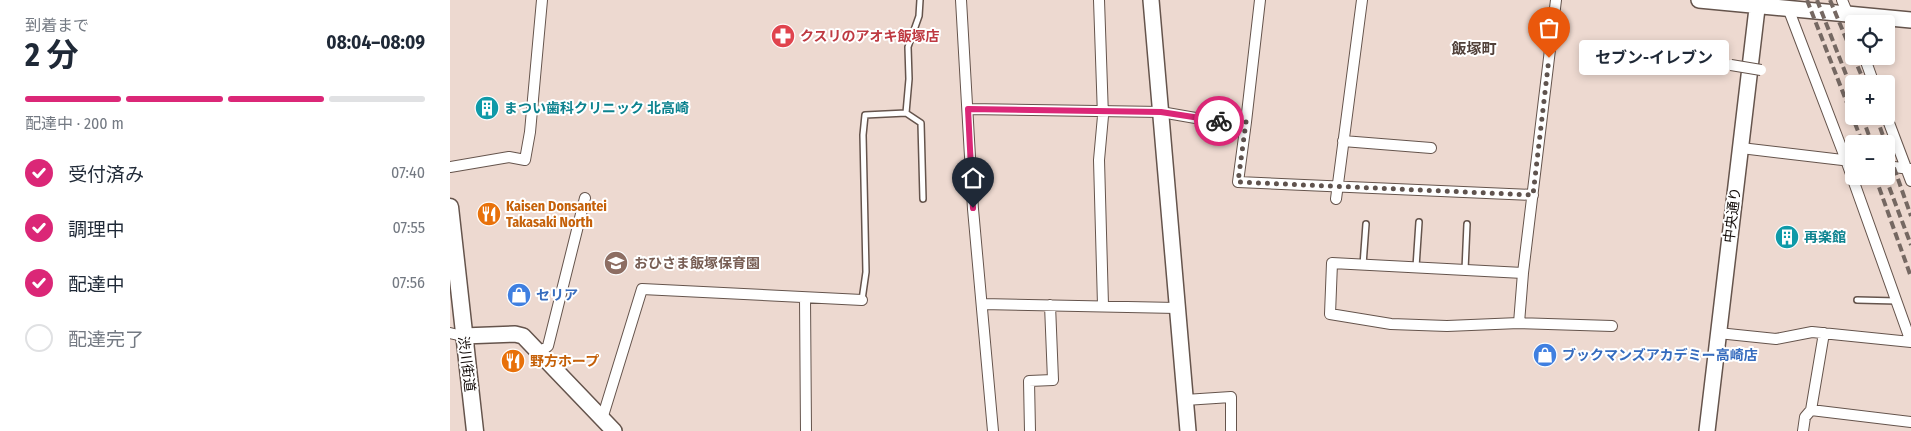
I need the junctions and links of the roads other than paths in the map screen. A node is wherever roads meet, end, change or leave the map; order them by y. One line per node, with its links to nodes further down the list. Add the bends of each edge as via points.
1 (542, 0): 27 (street, via 525,160 510,157)
2 (920, 0): 19 (lane, via 919,16 908,47)
3 (961, 0): 16 (street)
4 (1099, 0): 17 (street)
5 (1151, 0): 18 (street)
6 (1260, 0): 20 (street)
7 (1362, 0): 22 (street)
8 (1556, 0): 33 (street)
9 (1699, 0): 10 (street)
10 (1758, 3): 12 (street); 24 (street, 中央通り)
11 (1845, 7): 12 (street); 13 (street)
12 (1788, 8): 25 (street)
13 (1911, 20)
14 (1731, 65): 15 (street, bridge)
15 (1761, 70)
16 (968, 109): 17 (street); 49 (street)
17 (1103, 112): 18 (street); 51 (street, via 1099,160)
18 (1161, 112): 20 (street, via 1207,120); 52 (street)
19 (906, 113): 35 (lane, via 921,124); 46 (lane, via 865,115 866,272)
20 (1246, 122): 32 (street, via 1238,182)
21 (1890, 125): 29 (street)
22 (1344, 141): 23 (street); 32 (street)
23 (1431, 148)
24 (1740, 148): 26 (street); 55 (street, 中央通り)
25 (1845, 149)
26 (1845, 160)
27 (450, 167)
28 (1895, 167): 29 (street)
29 (1909, 169): 30 (street)
30 (1911, 181)
31 (1858, 185): 48 (street)
32 (1337, 187): 33 (street); 36 (street)
33 (1533, 195): 44 (street)
34 (585, 198): 58 (street, via 548,346)
35 (924, 199)
36 (1336, 199)
37 (450, 207): 57 (main road, 渋川街道)
38 (1419, 222): 42 (lane)
39 (1366, 224): 41 (lane)
40 (1467, 224): 43 (lane)
41 (1363, 265): 42 (street); 53 (street, via 1332,263 1330,314 1391,324)
42 (1416, 267): 43 (street)
43 (1465, 270): 44 (street)
44 (1523, 272): 53 (street)
45 (805, 298): 46 (street); 61 (street, via 642,289); 65 (street)
46 (862, 300)
47 (1857, 300): 48 (lane)
48 (1897, 301): 56 (street, via 1911,342)
49 (982, 304): 50 (street); 66 (street)
50 (1050, 305): 51 (street); 67 (street, via 1053,380 1029,381)
51 (1103, 306): 52 (street)
52 (1177, 308): 59 (street)
53 (1519, 323): 54 (street)
54 (1612, 326)
55 (1718, 333): 56 (street, via 1776,339); 70 (street, 中央通り)
56 (1824, 333): 60 (street)
57 (457, 335): 58 (street, via 515,334 523,336); 63 (main road, 渋川街道)
58 (540, 352): 61 (street)
59 (1185, 400): 68 (street); 69 (street, via 1231,397)
60 (1811, 410): 62 (street); 71 (street, via 1804,417)
61 (602, 419): 64 (street)
62 (1911, 422)
63 (475, 431)
64 (614, 431)
65 (806, 431)
66 (993, 431)
67 (1030, 431)
68 (1188, 431)
69 (1231, 431)
70 (1707, 431)
71 (1803, 431)

